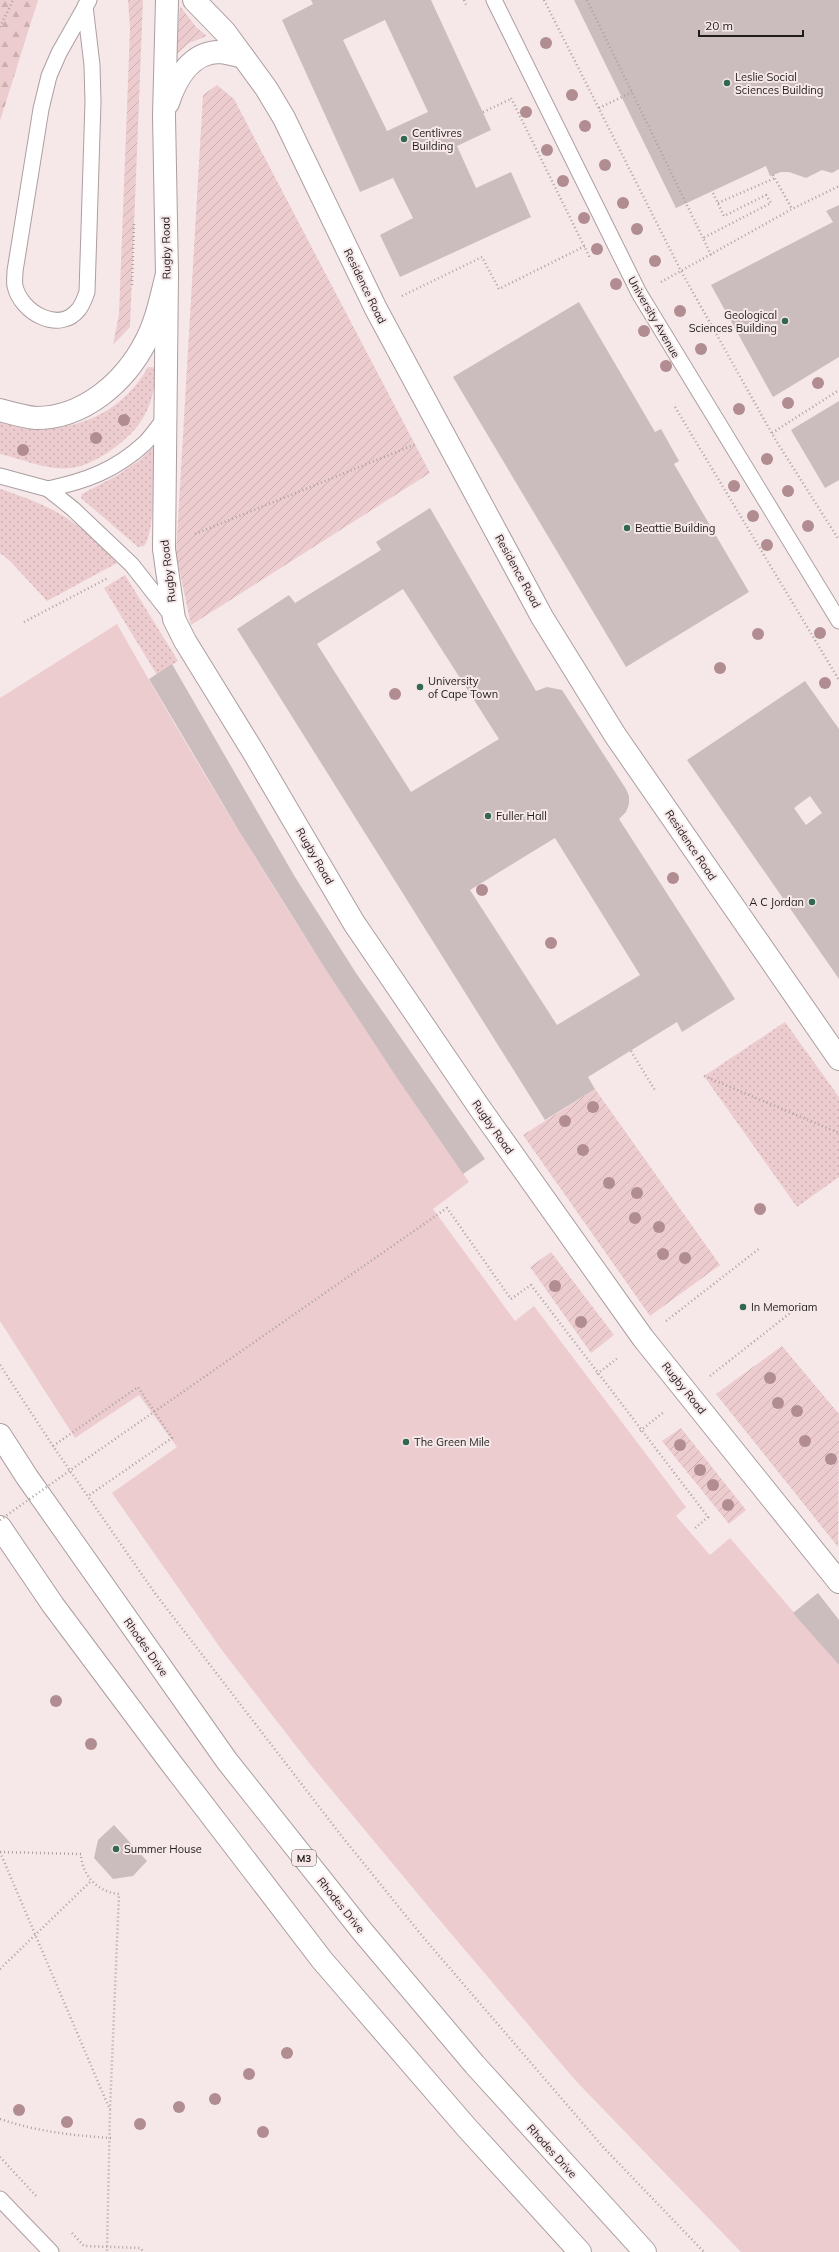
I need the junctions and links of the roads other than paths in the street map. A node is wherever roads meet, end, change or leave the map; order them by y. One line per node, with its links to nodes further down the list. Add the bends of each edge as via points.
1 (167, 0): 6 (main road, Rugby Road)
2 (194, 0): 5 (main road, via 218,24)
3 (494, 0): 13 (lane, University Avenue, via 639,293)
4 (87, 3): 4 (lane, via 59,52 49,76 41,109 15,271 15,287 21,299 44,319 55,321 67,319 79,309 87,292 93,102)
5 (243, 57): 6 (main road, via 221,52 194,61 183,70); 14 (main road, Residence Road, via 284,118 376,309 542,617 615,735)
6 (164, 116): 7 (main road, Rugby Road)
7 (167, 274): 8 (main road, via 156,317 146,340 133,363 100,397 79,407 36,418); 9 (main road, Rugby Road)
8 (0, 410)
9 (164, 419): 11 (lane, via 146,443 104,471 83,481); 12 (main road, Rugby Road, via 164,549)
10 (0, 476): 11 (lane)
11 (48, 489): 12 (lane, via 118,549)
12 (174, 619): 17 (main road, Rugby Road, via 354,923 478,1107 643,1338)
13 (839, 621)
14 (839, 1059)
15 (0, 1435): 21 (main road, Rhodes Drive / M3, via 226,1761 362,1931 475,2065)
16 (0, 1527): 20 (main road, via 53,1605 322,1960 472,2134)
17 (839, 1582)
18 (0, 2199): 19 (lane)
19 (52, 2252)
20 (580, 2252)
21 (645, 2252)

